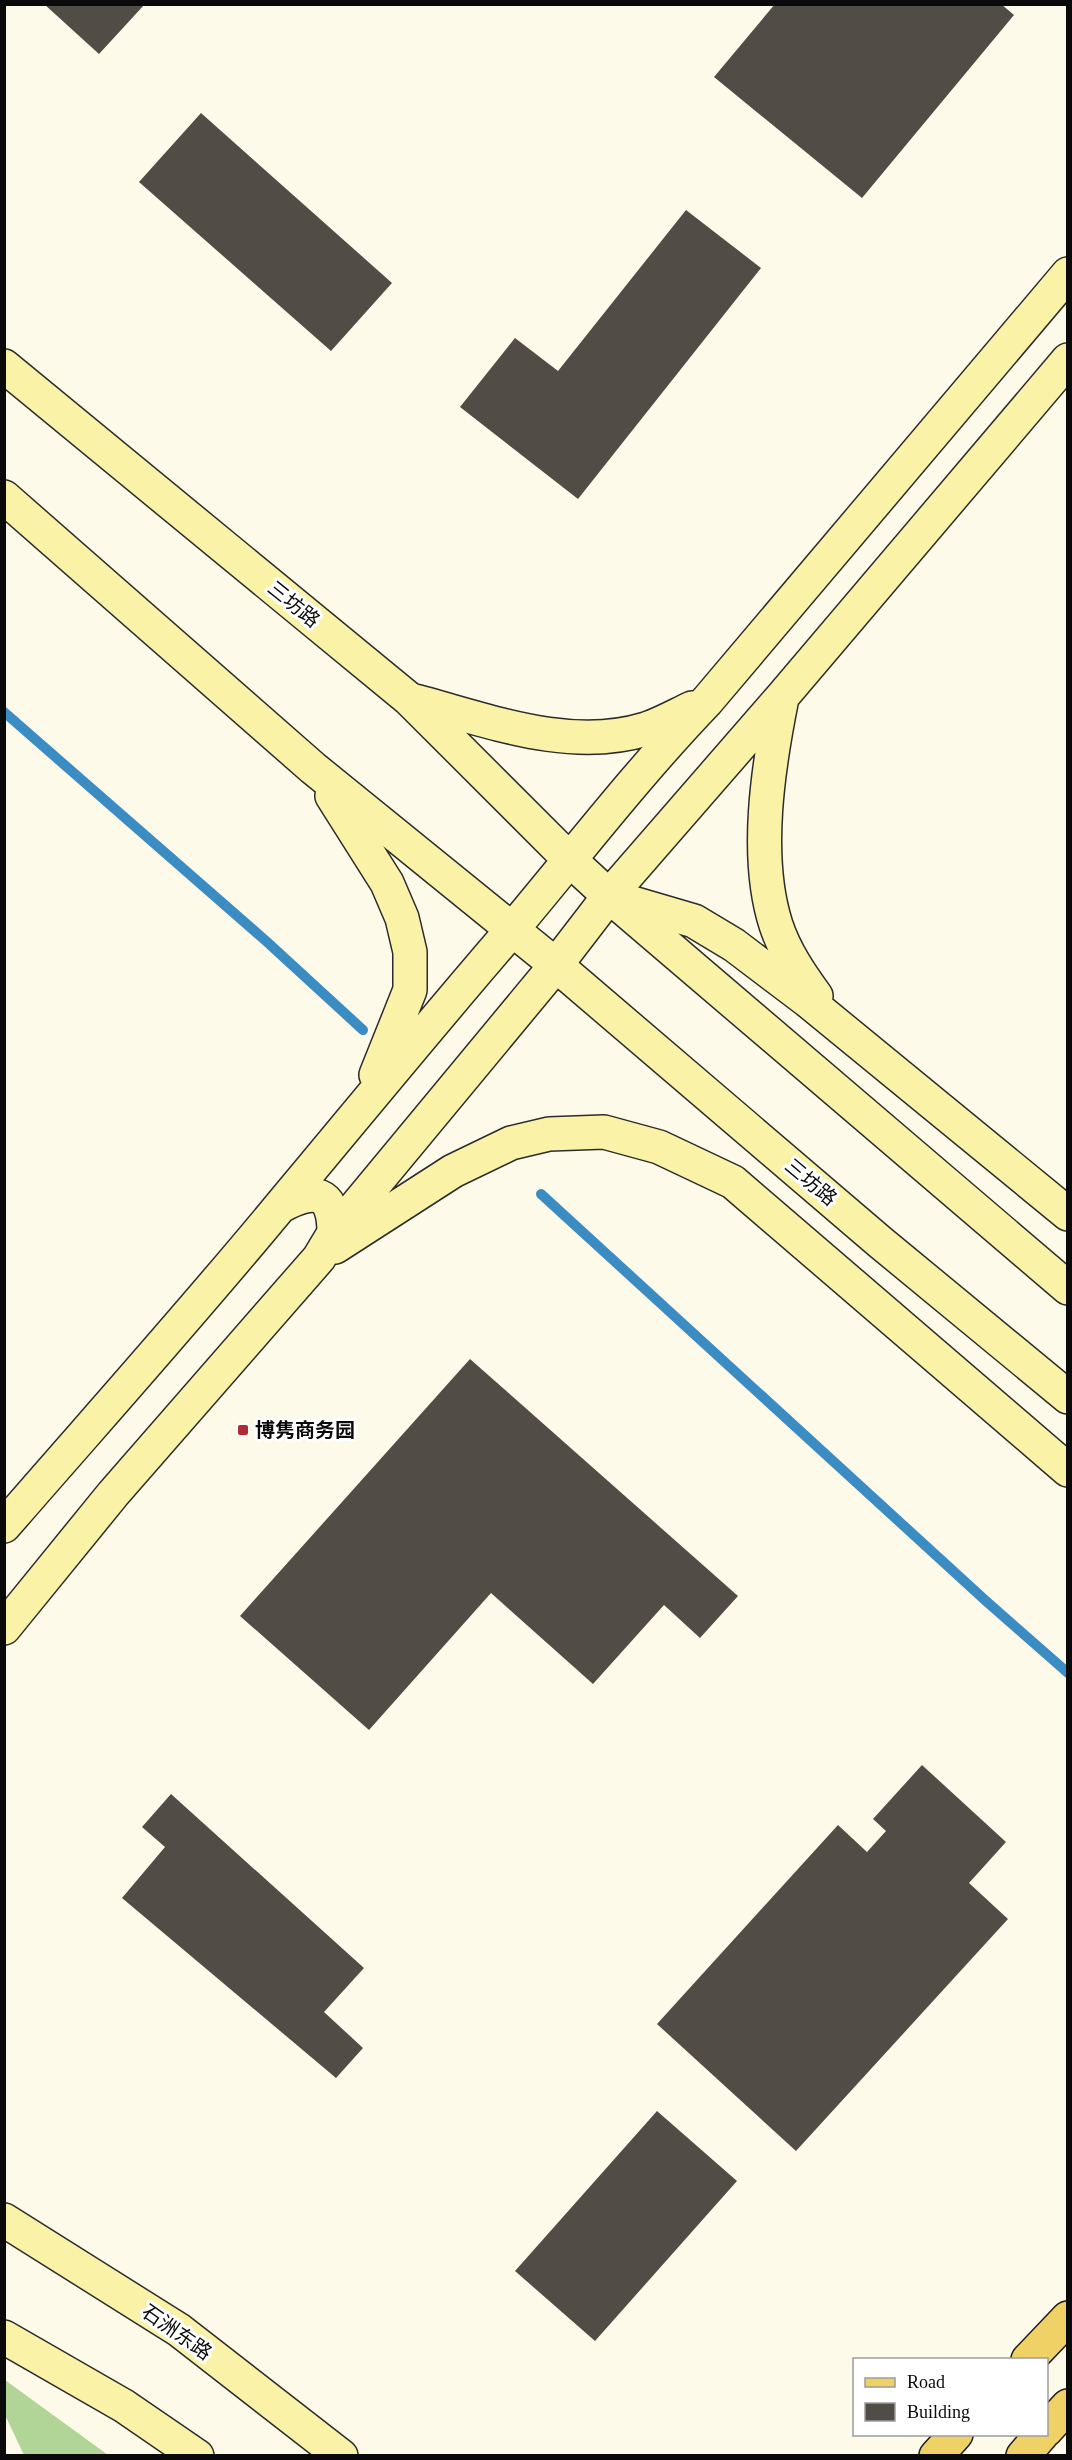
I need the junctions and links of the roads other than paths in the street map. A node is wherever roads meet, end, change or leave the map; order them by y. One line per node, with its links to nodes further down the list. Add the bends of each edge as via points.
1 (1068, 274): 7 (main road)
2 (1068, 360): 5 (main road)
3 (4, 366): 6 (main road, 三坊路)
4 (4, 497): 8 (main road)
5 (782, 697): 10 (main road); 13 (main road, via 769,761 764,858 776,924 794,966)
6 (409, 699): 7 (main road, via 523,729 562,736 604,737 646,729); 9 (main road, 三坊路)
7 (707, 701): 9 (main road)
8 (312, 768): 11 (main road); 14 (main road, via 387,883 402,918 410,952 410,990)
9 (569, 859): 10 (main road, 三坊路); 11 (main road)
10 (609, 896): 12 (main road); 13 (main road, via 694,921 716,933); 18 (main road)
11 (511, 930): 12 (main road, 三坊路); 14 (main road)
12 (556, 965): 17 (main road); 19 (main road, 三坊路)
13 (837, 1025): 16 (main road)
14 (365, 1101): 15 (main road)
15 (281, 1206): 17 (main road, via 315,1193 328,1200 334,1216); 21 (main road)
16 (1068, 1214)
17 (326, 1245): 20 (main road, via 511,1143 549,1134 604,1132 659,1147 733,1182); 22 (main road)
18 (1068, 1288)
19 (1068, 1397)
20 (1068, 1470)
21 (4, 1526)
22 (4, 1628)
23 (4, 2220): 32 (main road, 石洲东路, via 179,2330)
24 (1068, 2318): 26 (main road)
25 (4, 2337): 31 (main road, via 124,2406)
26 (1030, 2358)
27 (1068, 2406): 28 (main road)
28 (1048, 2429)
29 (954, 2436): 33 (main road)
30 (1040, 2436): 34 (main road)
31 (197, 2456)
32 (342, 2456)
33 (936, 2456)
34 (1023, 2456)

